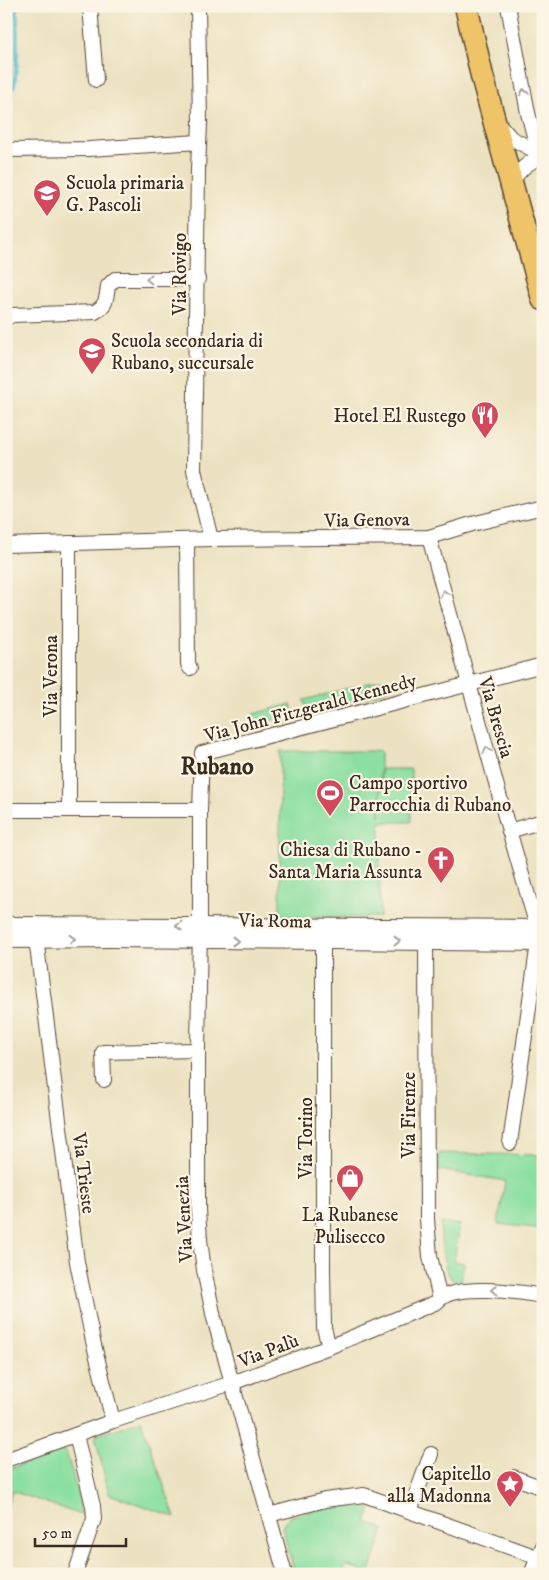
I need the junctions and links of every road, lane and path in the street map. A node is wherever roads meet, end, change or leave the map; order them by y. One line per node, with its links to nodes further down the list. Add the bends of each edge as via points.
1 (90, 6): 5 (street)
2 (198, 6): 7 (street, Via Rovigo)
3 (466, 6): 6 (main road)
4 (508, 6): 9 (street, one-way to 4, via 528,113)
5 (96, 80)
6 (492, 117): 9 (street, via 511,138); 10 (main road)
7 (199, 142): 8 (street); 11 (street, Via Rovigo)
8 (6, 150)
9 (543, 155): 10 (street, via 526,164)
10 (511, 184): 12 (main road)
11 (198, 279): 13 (street, one-way to 13, via 115,279 108,286 103,308 94,312 13,315); 16 (street, Via Rovigo, via 194,470)
12 (543, 299)
13 (6, 318)
14 (543, 507): 15 (street, Via Genova)
15 (429, 537): 16 (street, Via Genova); 22 (street, Via Brescia, one-way to 15)
16 (211, 539): 17 (street, Via Genova)
17 (188, 540): 18 (street, Via Genova); 21 (street)
18 (69, 543): 19 (street, Via Genova); 24 (street, Via Verona)
19 (6, 545)
20 (543, 665): 22 (street, Via John Fitzgerald Kennedy)
21 (190, 668)
22 (469, 685): 25 (street, Via John Fitzgerald Kennedy, via 202,753); 27 (street, Via Brescia, one-way to 22)
23 (6, 810): 24 (street)
24 (69, 810): 25 (street)
25 (200, 810): 30 (street, Via John Fitzgerald Kennedy)
26 (543, 821): 27 (street)
27 (509, 831): 33 (street, Via Brescia)
28 (6, 926): 29 (street, Via Roma)
29 (36, 933): 30 (street, Via Roma); 34 (street, Via Roma); 42 (street, Via Trieste, via 77,1262)
30 (200, 933): 31 (street, Via Roma); 35 (street, Via Venezia)
31 (323, 935): 32 (street, Via Roma); 40 (street, Via Torino, via 323,1270 324,1328)
32 (426, 935): 33 (street, Via Roma); 39 (street, Via Firenze, via 427,1219 430,1256)
33 (539, 935): 37 (street)
34 (6, 939)
35 (198, 1050): 36 (street, via 103,1052); 41 (street, Via Venezia, via 200,1240 214,1318)
36 (104, 1080)
37 (510, 1143)
38 (543, 1296): 39 (street, Via Palù, one-way to 39, via 512,1290 482,1290)
39 (440, 1299): 40 (street, Via Palù)
40 (329, 1347): 41 (street, Via Palù)
41 (232, 1383): 42 (street, Via Palù); 49 (street, Via Venezia)
42 (113, 1421): 43 (street, Via Palù)
43 (76, 1435): 45 (street, Via Palù); 51 (street, via 94,1519)
44 (431, 1454): 48 (street)
45 (6, 1460)
46 (512, 1477): 47 (street)
47 (543, 1488)
48 (410, 1511): 49 (street, via 364,1495 325,1500); 50 (street)
49 (269, 1515): 52 (street, Via Venezia)
50 (540, 1551): 53 (street)
51 (75, 1574)
52 (285, 1574)
53 (531, 1574)

